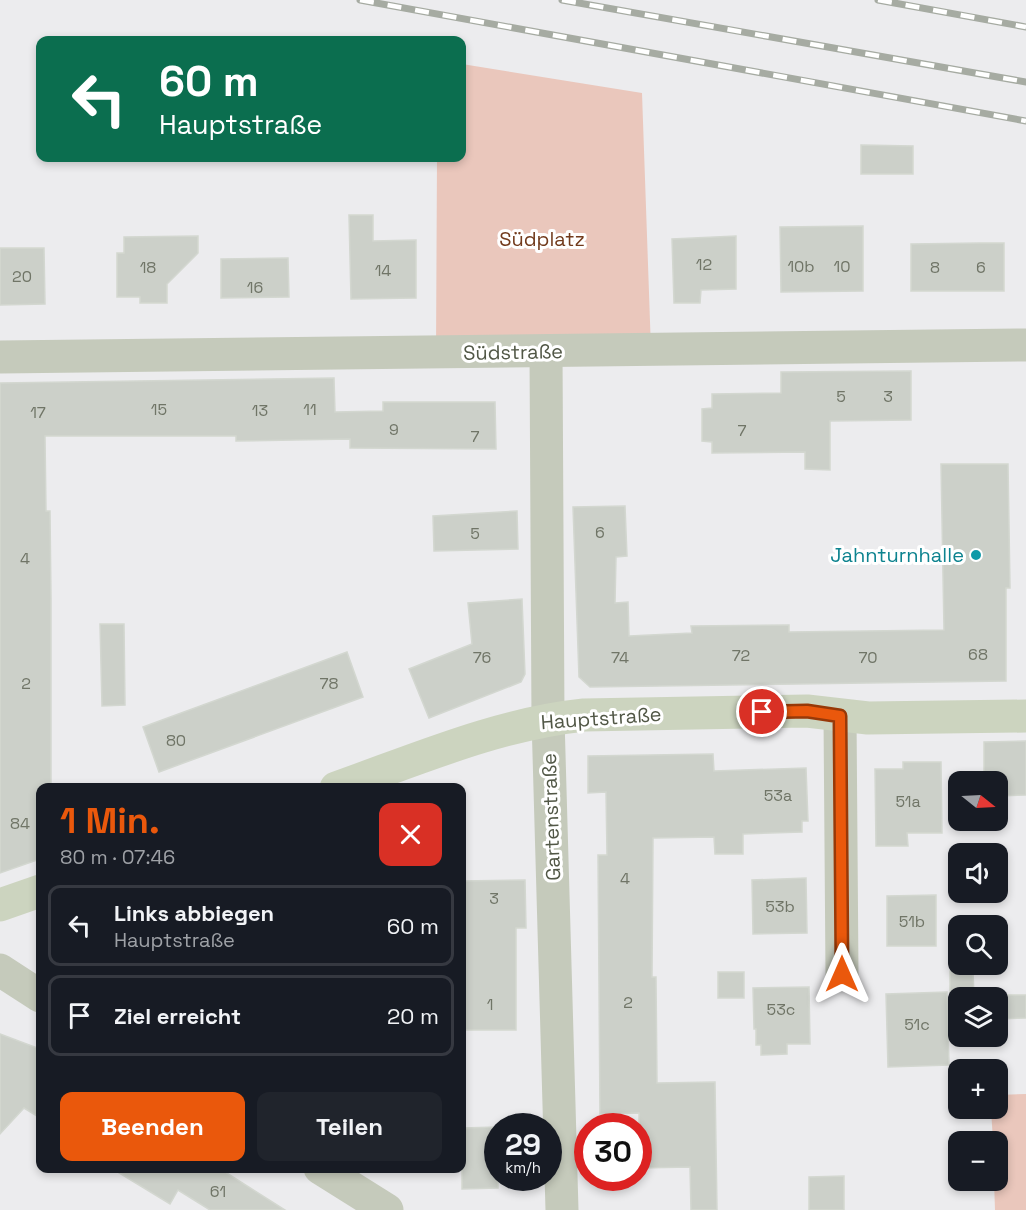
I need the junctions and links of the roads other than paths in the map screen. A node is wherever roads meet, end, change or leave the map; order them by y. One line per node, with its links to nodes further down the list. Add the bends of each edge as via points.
1 (1026, 345): 2 (street, Südstraße)
2 (546, 352): 3 (street, Südstraße); 6 (street, Gartenstraße)
3 (0, 357)
4 (840, 716): 5 (main road, Hauptstraße); 6 (main road, Hauptstraße, via 807,711); 11 (street)
5 (1026, 716)
6 (548, 719): 7 (main road, Hauptstraße, via 508,727); 15 (street, Gartenstraße)
7 (350, 783)
8 (36, 892): 9 (main road)
9 (0, 905)
10 (0, 970): 12 (street)
11 (842, 974)
12 (36, 993)
13 (328, 1173): 14 (street)
14 (387, 1210)
15 (562, 1210)

